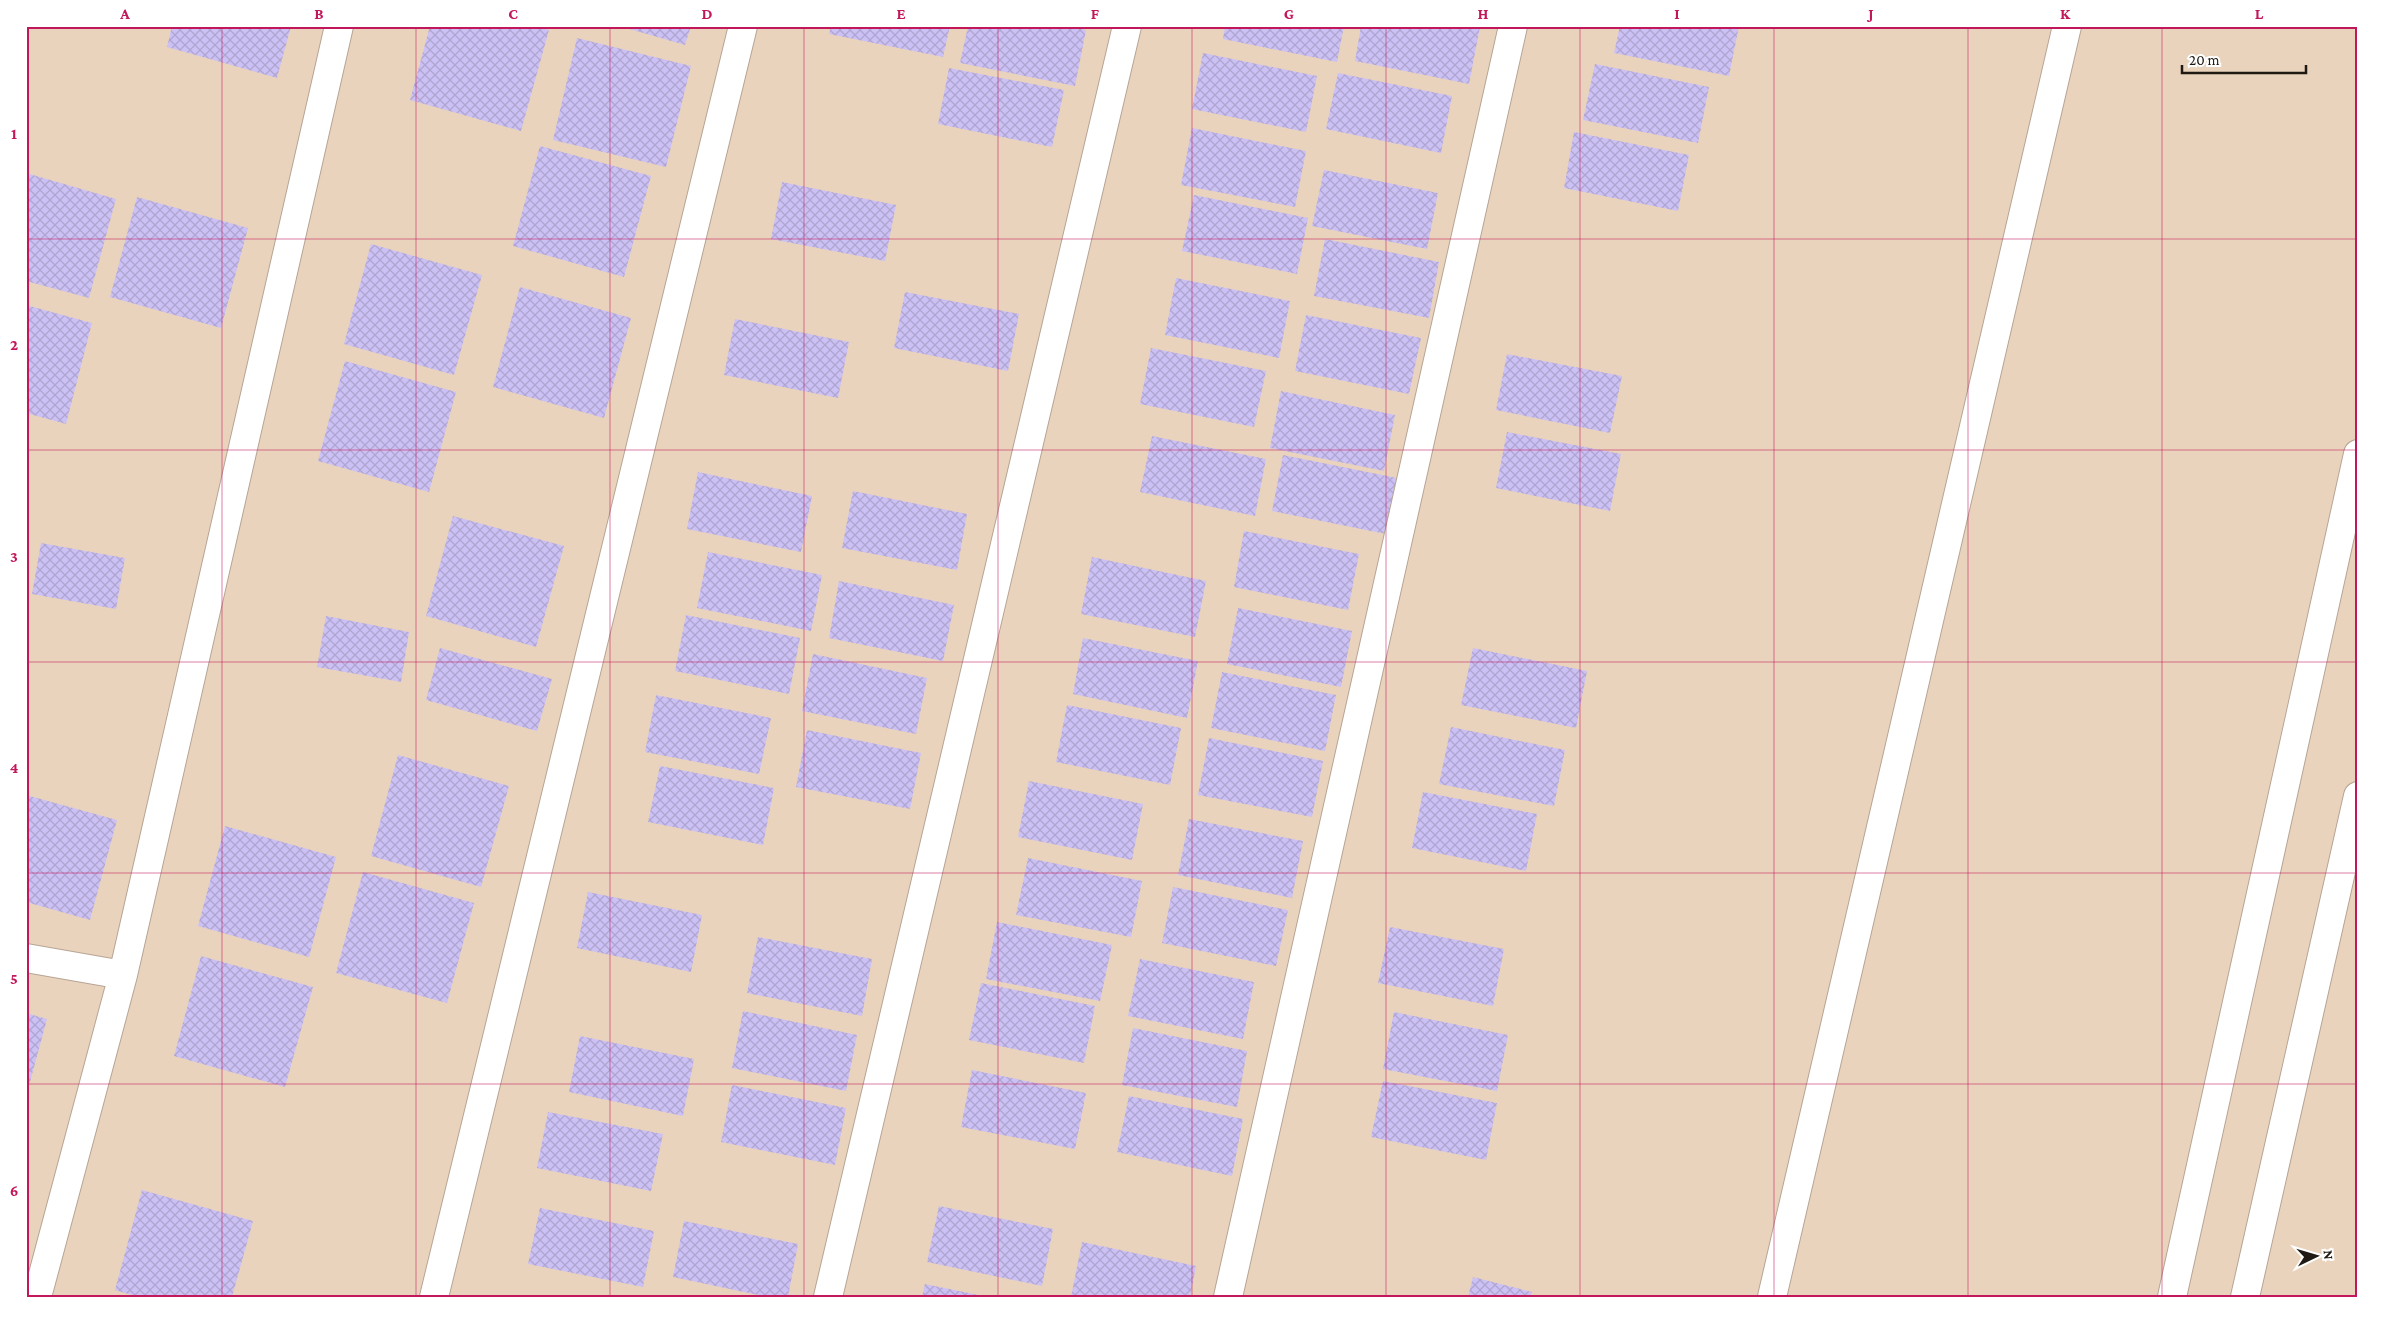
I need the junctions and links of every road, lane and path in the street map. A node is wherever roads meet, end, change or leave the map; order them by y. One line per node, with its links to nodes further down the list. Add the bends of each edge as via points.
1 (338, 26): 9 (street)
2 (743, 26): 11 (street)
3 (1127, 26): 12 (street)
4 (1512, 26): 13 (street)
5 (2067, 26): 14 (street)
6 (2358, 454): 15 (street)
7 (2358, 796): 16 (street)
8 (26, 958): 9 (street)
9 (123, 976): 10 (street)
10 (37, 1297)
11 (434, 1297)
12 (828, 1297)
13 (1228, 1297)
14 (1772, 1297)
15 (2172, 1297)
16 (2245, 1297)

